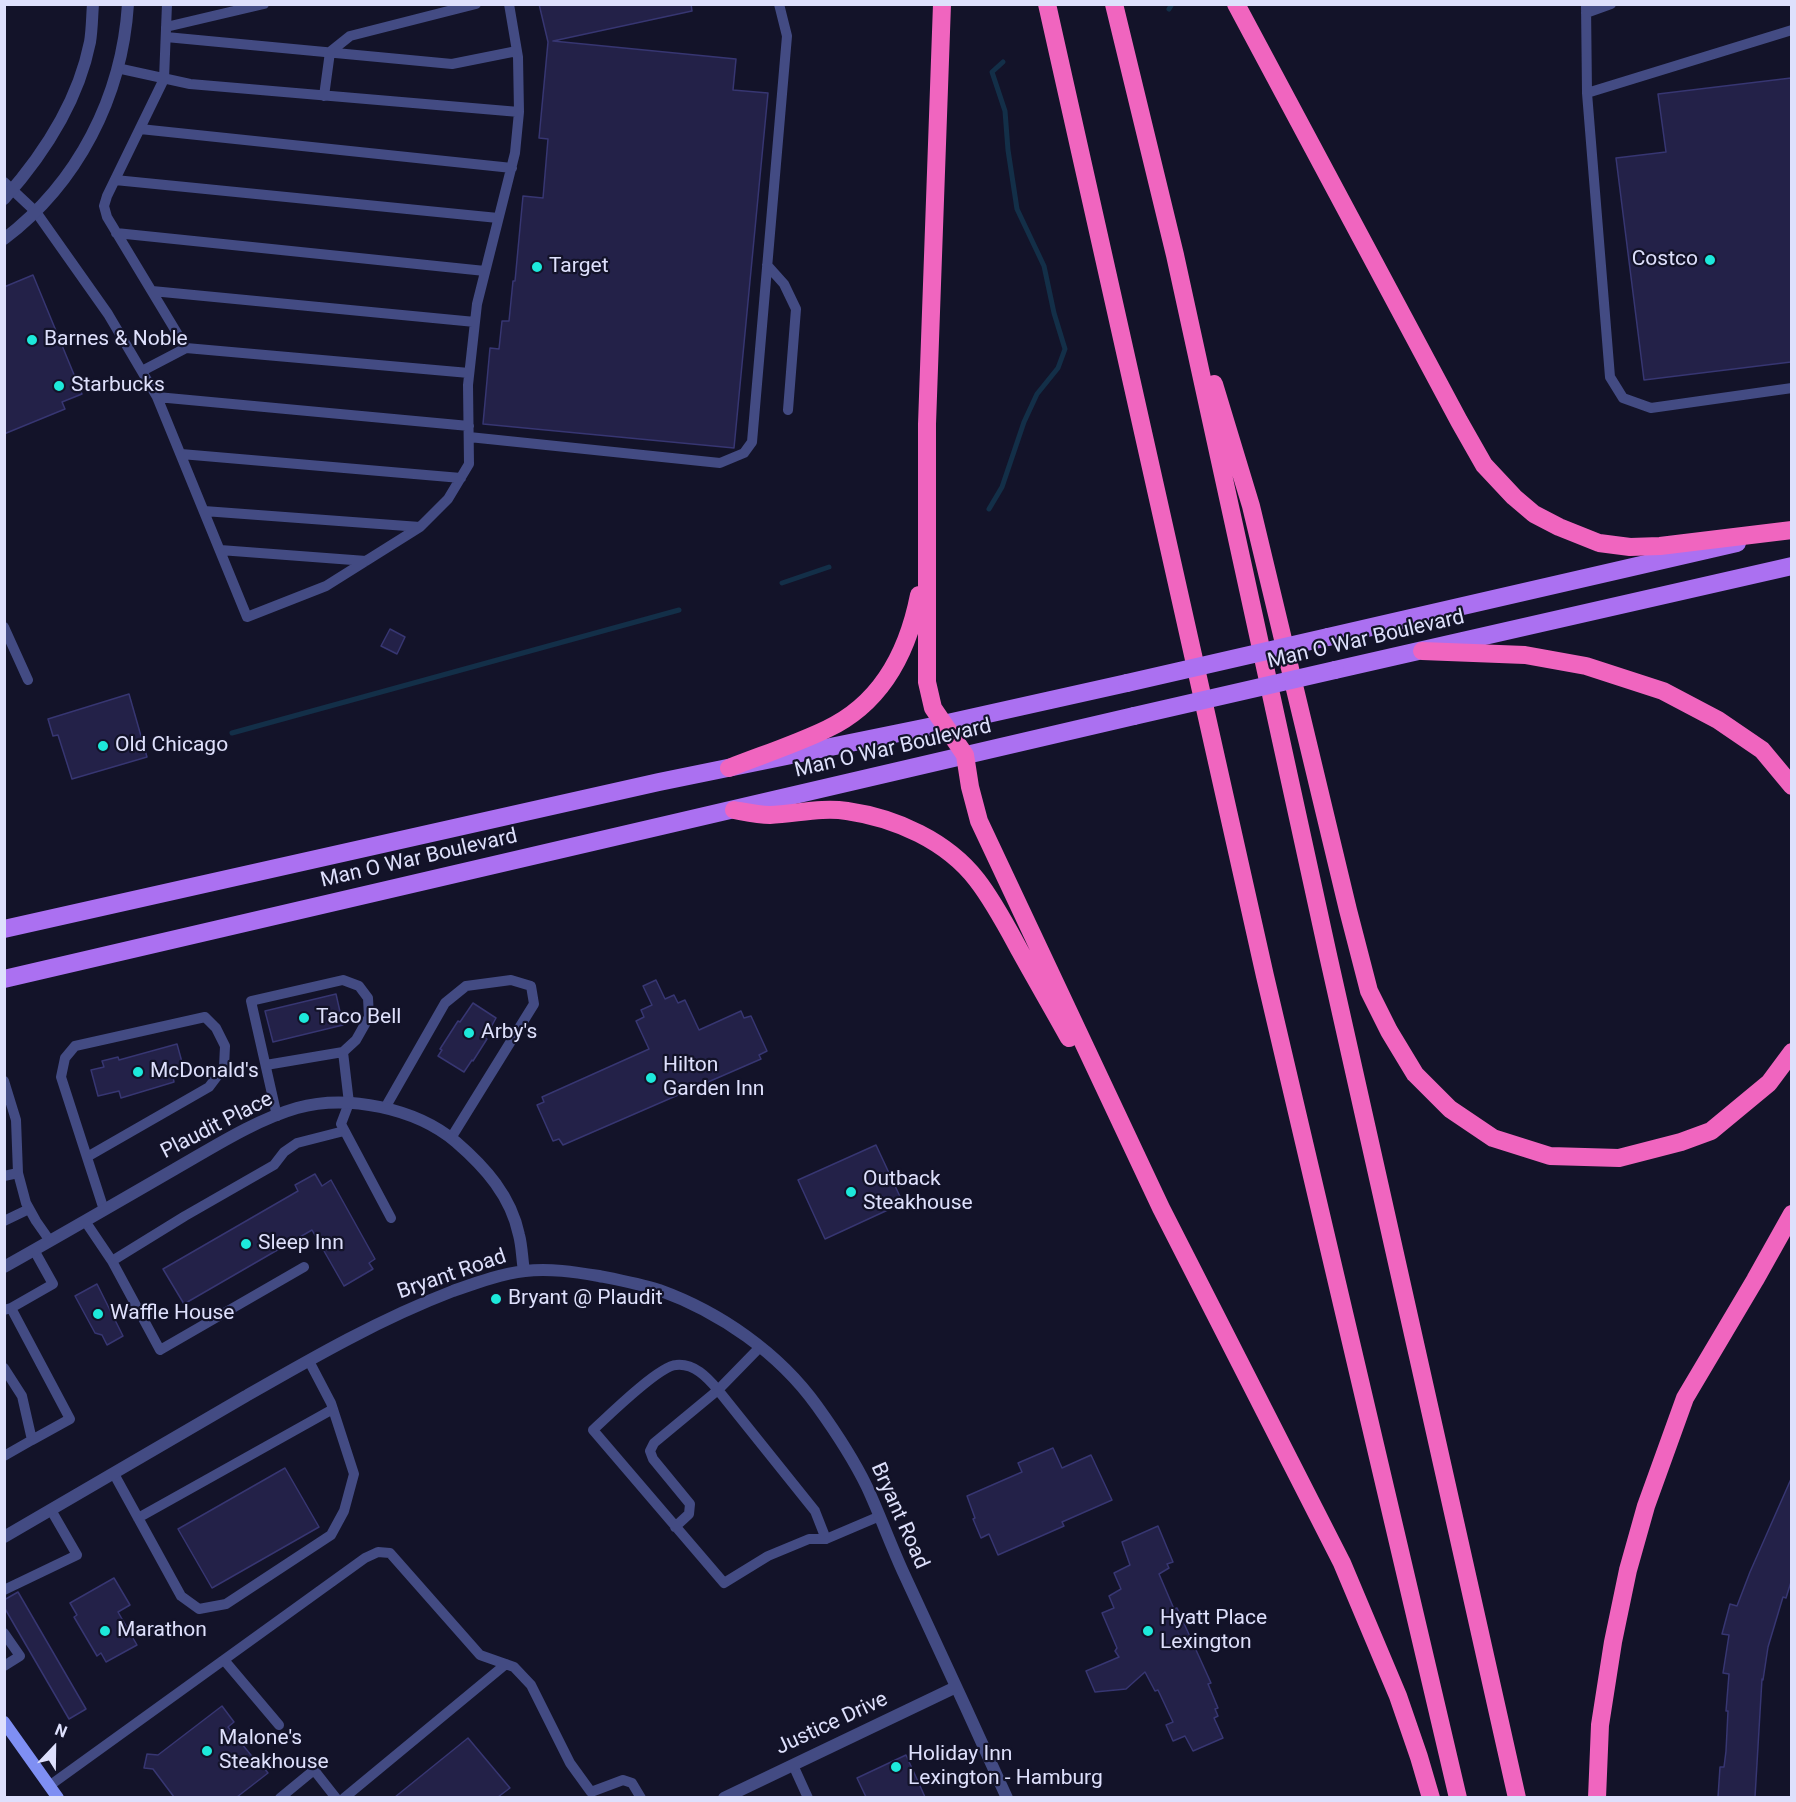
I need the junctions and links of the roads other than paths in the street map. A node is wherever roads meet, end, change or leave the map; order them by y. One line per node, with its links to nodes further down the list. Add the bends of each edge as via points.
1 (93, 4): 26 (street, via 90,41 67,111 29,171)
2 (128, 4): 18 (street)
3 (167, 4): 15 (lane)
4 (264, 4): 15 (lane)
5 (476, 4): 17 (lane, via 350,36)
6 (509, 4): 16 (lane)
7 (779, 4): 32 (lane, via 788,36)
8 (942, 4): 48 (highway)
9 (1047, 4): 121 (highway, via 1262,964)
10 (1114, 4): 31 (highway)
11 (1236, 4): 47 (highway, via 1459,421 1484,465 1514,497 1534,514 1559,526 1599,543 1629,547)
12 (1611, 4): 13 (lane)
13 (1586, 9): 20 (lane)
14 (1791, 30): 20 (lane)
15 (166, 32): 17 (lane); 19 (lane)
16 (517, 51): 17 (lane, via 452,64); 22 (lane)
17 (330, 52): 21 (lane)
18 (117, 68): 19 (lane); 27 (street, via 92,135 59,188)
19 (164, 79): 21 (lane); 23 (lane)
20 (1587, 93): 39 (lane, via 1610,376 1623,398 1651,408)
21 (324, 96): 22 (lane)
22 (519, 112): 24 (lane)
23 (140, 129): 24 (lane); 25 (lane)
24 (512, 168): 28 (lane)
25 (115, 180): 28 (lane); 29 (lane, via 104,206)
26 (7, 190): 27 (lane)
27 (36, 212): 30 (street); 37 (lane, via 108,314)
28 (498, 218): 33 (lane)
29 (116, 233): 33 (lane); 34 (lane)
30 (4, 239)
31 (1175, 255): 63 (highway, via 1251,506 1369,991 1416,1074 1449,1109 1493,1138 1550,1156 1619,1158 1711,1131 1769,1083); 122 (highway)
32 (767, 266): 41 (lane, via 784,284 796,309); 42 (lane, via 752,442 744,453 720,463)
33 (485, 271): 35 (lane)
34 (152, 291): 35 (lane); 36 (lane)
35 (475, 322): 38 (lane)
36 (186, 348): 37 (lane); 38 (lane)
37 (142, 371): 40 (lane)
38 (469, 373): 42 (lane)
39 (1791, 388)
40 (157, 397): 42 (lane); 43 (lane)
41 (788, 410)
42 (469, 431): 44 (lane, via 469,464)
43 (181, 454): 44 (lane); 45 (lane)
44 (461, 478): 46 (lane, via 448,499)
45 (204, 511): 46 (lane); 49 (lane)
46 (420, 527): 50 (lane)
47 (1791, 530): 55 (main road, Man O War Boulevard, bridge)
48 (927, 531): 55 (highway, via 927,682 933,708); 57 (highway, via 912,625 882,685 867,702 828,729)
49 (220, 550): 50 (lane); 50 (lane, via 247,617 326,586)
50 (366, 561)
51 (1791, 566): 53 (main road, Man O War Boulevard)
52 (4, 627): 54 (lane)
53 (1422, 651): 56 (main road, Man O War Boulevard, bridge); 58 (highway, via 1525,655 1586,666 1664,691 1718,720 1762,750)
54 (28, 680)
55 (943, 724): 56 (highway); 57 (main road, Man O War Boulevard)
56 (965, 755): 59 (main road, Man O War Boulevard); 73 (highway, via 979,821)
57 (729, 768): 60 (main road, Man O War Boulevard)
58 (1791, 786)
59 (734, 810): 61 (main road, Man O War Boulevard); 73 (highway, via 769,815 846,810 907,827 955,857 995,907)
60 (4, 929)
61 (4, 979)
62 (343, 1052): 64 (lane); 64 (lane, via 356,1040 369,1017 368,998 359,986 343,980 251,1001); 66 (lane)
63 (1791, 1052)
64 (266, 1065): 68 (lane)
65 (4, 1081): 72 (lane, via 16,1120)
66 (349, 1103): 67 (street, Plaudit Place); 68 (street, Plaudit Place, via 297,1108); 69 (lane, via 341,1124)
67 (385, 1108): 70 (street, Plaudit Place, via 428,1124); 70 (lane, via 445,1003 466,986 512,980 531,986 534,1004)
68 (278, 1116): 76 (street, Plaudit Place, via 216,1145)
69 (344, 1131): 78 (lane); 83 (lane, via 297,1143 274,1165)
70 (451, 1138): 86 (street, Plaudit Place, via 502,1192 519,1234)
71 (87, 1157): 71 (lane, via 61,1077 70,1052 75,1047 205,1017 225,1046 224,1067 208,1087); 76 (lane)
72 (18, 1173): 74 (lane); 75 (lane)
73 (1145, 1173): 120 (highway, via 1342,1563 1398,1696)
74 (4, 1176)
75 (29, 1209): 79 (lane); 81 (lane)
76 (104, 1210): 80 (street, Plaudit Place)
77 (1791, 1214): 123 (highway, via 1685,1398 1646,1506 1613,1642 1600,1725)
78 (391, 1218)
79 (4, 1221)
80 (85, 1221): 81 (street, Plaudit Place); 83 (lane)
81 (50, 1241): 82 (street, Plaudit Place)
82 (34, 1250): 84 (street, Plaudit Place); 87 (lane, via 53,1284)
83 (112, 1261): 85 (lane, via 160,1350)
84 (4, 1267)
85 (304, 1267)
86 (524, 1271): 88 (street, Bryant Road, via 582,1273 657,1290 689,1303); 89 (street, Bryant Road, via 487,1279 382,1320)
87 (8, 1309): 93 (lane, via 69,1419)
88 (760, 1347): 91 (lane); 97 (street, Bryant Road, via 801,1385 818,1407 850,1456)
89 (309, 1361): 92 (lane); 95 (street, Bryant Road)
90 (4, 1368): 93 (lane, via 22,1396)
91 (718, 1390): 99 (lane, via 654,1443 650,1451 690,1504 689,1514); 99 (lane, via 693,1368 675,1364 660,1371 593,1430); 101 (lane, via 814,1511)
92 (333, 1409): 98 (lane); 98 (lane, via 354,1474 344,1511 331,1534 226,1604 199,1609 181,1596)
93 (32, 1440): 94 (lane)
94 (4, 1456)
95 (114, 1474): 96 (street, Bryant Road); 98 (lane)
96 (51, 1510): 100 (street, Bryant Road); 102 (lane, via 78,1555)
97 (880, 1516): 101 (lane); 107 (street, Bryant Road)
98 (138, 1518)
99 (675, 1527): 101 (lane, via 724,1583 768,1556 809,1539)
100 (4, 1537)
101 (826, 1539)
102 (4, 1590)
103 (4, 1633): 106 (lane, via 20,1656)
104 (224, 1660): 105 (lane, via 378,1552 390,1553 480,1655); 109 (lane); 111 (lane)
105 (506, 1664): 115 (lane); 116 (lane, via 531,1685 570,1763 591,1792 623,1780 632,1783)
106 (4, 1666)
107 (956, 1687): 110 (street, Justice Drive); 119 (street, Bryant Road)
108 (4, 1722): 111 (street)
109 (279, 1725)
110 (793, 1765): 117 (street, Justice Drive); 118 (lane)
111 (49, 1786): 112 (street)
112 (58, 1797)
113 (280, 1797): 114 (lane, via 314,1770)
114 (336, 1797)
115 (344, 1797)
116 (641, 1797)
117 (724, 1797)
118 (808, 1797)
119 (1007, 1797)
120 (1431, 1797)
121 (1458, 1797)
122 (1517, 1797)
123 (1597, 1797)

